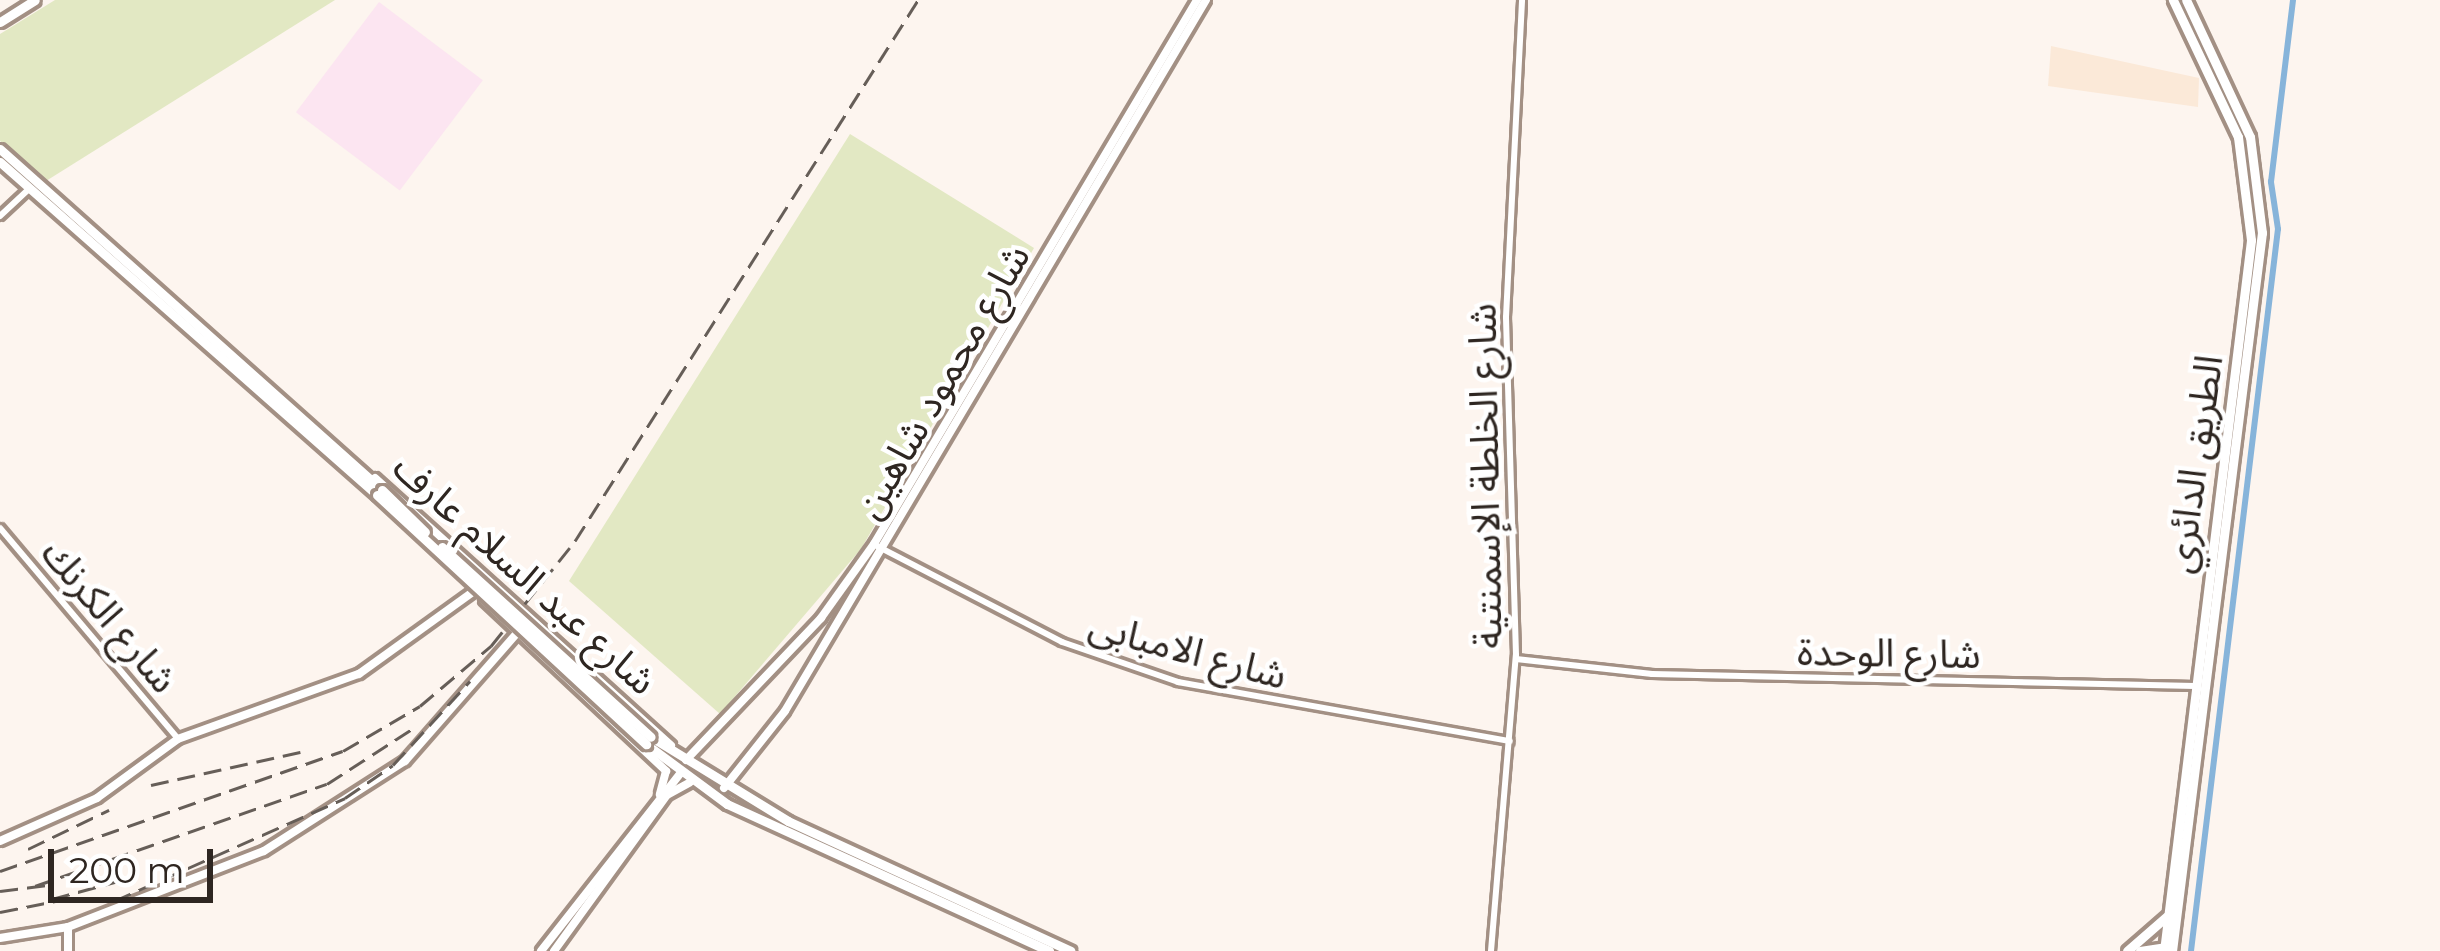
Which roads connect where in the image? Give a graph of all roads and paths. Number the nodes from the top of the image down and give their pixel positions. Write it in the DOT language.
graph roads {
  1 [pos="5,0"];
  2 [pos="34,0"];
  3 [pos="1202,0"];
  4 [pos="1522,0"];
  5 [pos="2174,0"];
  6 [pos="2186,0"];
  7 [pos="17,11"];
  8 [pos="0,22"];
  9 [pos="0,148"];
  10 [pos="0,162"];
  11 [pos="30,188"];
  12 [pos="0,217"];
  13 [pos="383,496"];
  14 [pos="2218,509"];
  15 [pos="2232,512"];
  16 [pos="0,528"];
  17 [pos="877,546"];
  18 [pos="2211,560"];
  19 [pos="2228,562"];
  20 [pos="486,581"];
  21 [pos="476,592"];
  22 [pos="541,630"];
  23 [pos="518,632"];
  24 [pos="808,633"];
  25 [pos="821,642"];
  26 [pos="530,643"];
  27 [pos="1515,659"];
  28 [pos="587,672"];
  29 [pos="2195,686"];
  30 [pos="576,688"];
  31 [pos="178,739"];
  32 [pos="649,741"];
  33 [pos="1510,741"];
  34 [pos="688,762"];
  35 [pos="685,778"];
  36 [pos="724,788"];
  37 [pos="659,794"];
  38 [pos="0,841"];
  39 [pos="2167,916"];
  40 [pos="68,927"];
  41 [pos="558,937"];
  42 [pos="0,938"];
  43 [pos="2142,948"];
  44 [pos="2167,950"];
  45 [pos="68,951"];
  46 [pos="541,951"];
  47 [pos="554,951"];
  48 [pos="1049,951"];
  49 [pos="1070,951"];
  50 [pos="1491,951"];
  51 [pos="2128,951"];
  1 -- 7 [label="main road"];
  2 -- 7 [label="main road"];
  3 -- 17 [label="main road, شارع محمود شاهين"];
  4 -- 27 [label="street, شارع الخلطة الإسمنتية"];
  5 -- 14 [label="main road, الطريق الدائري"];
  6 -- 15 [label="main road, الطريق الدائري"];
  7 -- 8 [label="main road"];
  9 -- 13 [label="main road, شارع عبد السلام عارف"];
  10 -- 11 [label="main road, شارع عبد السلام عارف"];
  11 -- 12 [label="street"];
  11 -- 13 [label="main road, شارع عبد السلام عارف"];
  13 -- 20 [label="main road, شارع عبد السلام عارف"];
  13 -- 21 [label="main road, شارع عبد السلام عارف"];
  13 -- 32 [label="main road, bridge"];
  14 -- 15 [label="main road"];
  14 -- 18 [label="main road, الطريق الدائري"];
  15 -- 19 [label="main road, الطريق الدائري"];
  16 -- 31 [label="street, شارع الكرنك"];
  17 -- 24 [label="main road, شارع محمود شاهين"];
  17 -- 25 [label="main road, شارع محمود شاهين"];
  17 -- 33 [label="street, شارع الامبابى"];
  18 -- 19 [label="main road"];
  18 -- 29 [label="main road, الطريق الدائري"];
  19 -- 44 [label="main road, الطريق الدائري"];
  20 -- 21 [label="main road"];
  20 -- 22 [label="main road, شارع عبد السلام عارف"];
  21 -- 23 [label="main road, شارع عبد السلام عارف"];
  21 -- 31 [label="main road"];
  22 -- 26 [label="main road"];
  22 -- 28 [label="main road, شارع عبد السلام عارف"];
  23 -- 26 [label="main road, شارع عبد السلام عارف"];
  23 -- 40 [label="main road"];
  24 -- 25 [label="main road"];
  24 -- 34 [label="main road, شارع محمود شاهين"];
  25 -- 36 [label="main road, شارع محمود شاهين"];
  26 -- 30 [label="main road, شارع عبد السلام عارف"];
  27 -- 29 [label="street, شارع الوحدة"];
  27 -- 33 [label="street, شارع الخلطة الإسمنتية"];
  28 -- 30 [label="main road"];
  28 -- 34 [label="main road, شارع عبد السلام عارف"];
  29 -- 39 [label="main road, الطريق الدائري"];
  30 -- 37 [label="main road, شارع عبد السلام عارف"];
  31 -- 38 [label="main road"];
  32 -- 34 [label="main road"];
  32 -- 35 [label="main road"];
  33 -- 50 [label="street, شارع الخلطة الإسمنتية"];
  34 -- 36 [label="main road, شارع عبد السلام عارف"];
  35 -- 37 [label="main road"];
  35 -- 41 [label="main road"];
  35 -- 48 [label="main road"];
  36 -- 49 [label="main road, شارع عبد السلام عارف"];
  37 -- 41 [label="main road"];
  39 -- 43 [label="main road"];
  39 -- 44 [label="main road, الطريق الدائري"];
  40 -- 42 [label="main road"];
  40 -- 45 [label="main road"];
  41 -- 46 [label="main road"];
  41 -- 47 [label="main road"];
  43 -- 44 [label="main road"];
  43 -- 51 [label="main road"];
}
